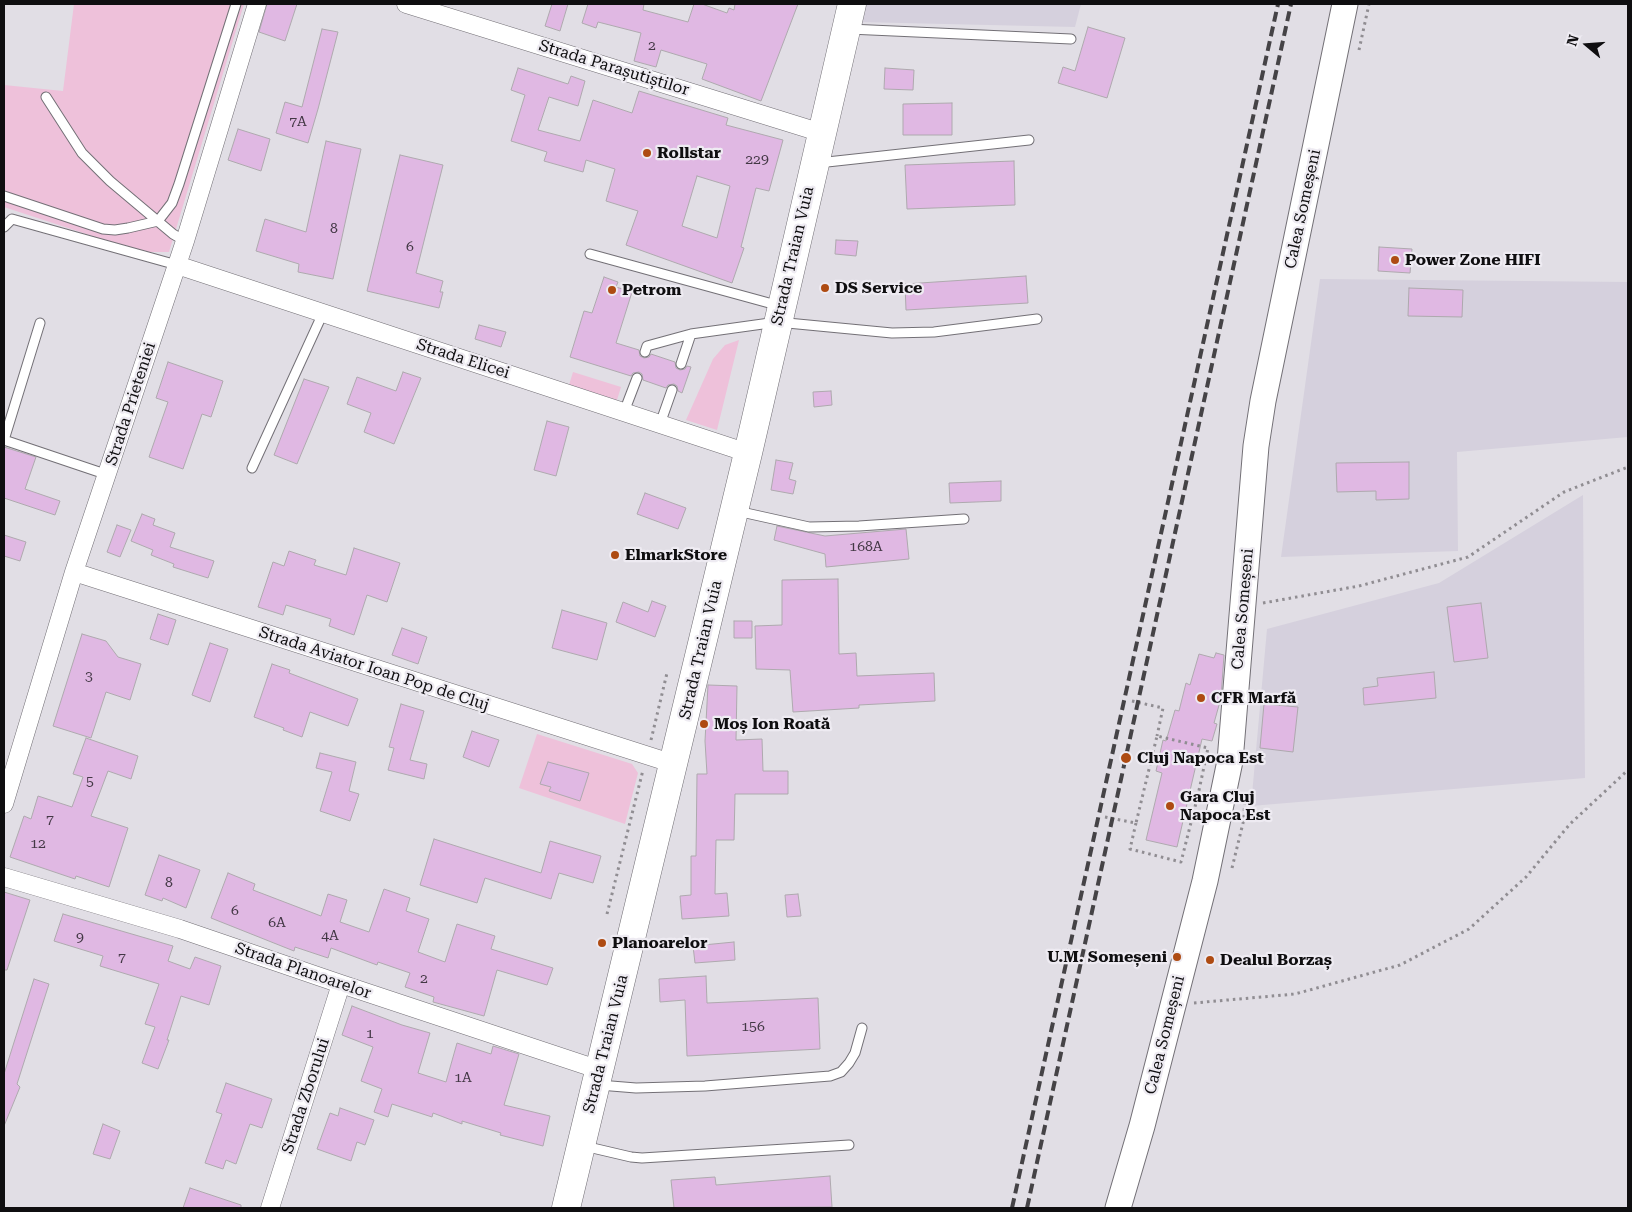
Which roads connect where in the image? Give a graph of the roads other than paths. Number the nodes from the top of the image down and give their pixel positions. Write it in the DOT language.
graph roads {
  1 [pos="236,4"];
  2 [pos="257,4"];
  3 [pos="406,4"];
  4 [pos="1345,4"];
  5 [pos="849,16"];
  6 [pos="1071,39"];
  7 [pos="46,97"];
  8 [pos="822,133"];
  9 [pos="1029,140"];
  10 [pos="814,164"];
  11 [pos="4,196"];
  12 [pos="158,221"];
  13 [pos="4,227"];
  14 [pos="185,241"];
  15 [pos="590,254"];
  16 [pos="177,265"];
  17 [pos="323,313"];
  18 [pos="779,314"];
  19 [pos="1037,319"];
  20 [pos="40,322"];
  21 [pos="691,334"];
  22 [pos="645,352"];
  23 [pos="681,364"];
  24 [pos="637,378"];
  25 [pos="672,390"];
  26 [pos="624,412"];
  27 [pos="660,424"];
  28 [pos="4,440"];
  29 [pos="748,453"];
  30 [pos="252,468"];
  31 [pos="108,475"];
  32 [pos="734,510"];
  33 [pos="964,519"];
  34 [pos="74,572"];
  35 [pos="674,764"];
  36 [pos="4,804"];
  37 [pos="4,877"];
  38 [pos="342,984"];
  39 [pos="862,1028"];
  40 [pos="598,1077"];
  41 [pos="849,1145"];
  42 [pos="581,1146"];
  43 [pos="270,1208"];
  44 [pos="566,1208"];
  45 [pos="1118,1208"];
  1 -- 12 [label="lane"];
  2 -- 14 [label="street, Strada Prieteniei"];
  3 -- 8 [label="street, Strada Parașutiștilor"];
  4 -- 45 [label="main road, Calea Someșeni"];
  5 -- 6 [label="lane"];
  5 -- 8 [label="main road, Strada Traian Vuia"];
  7 -- 12 [label="lane"];
  8 -- 10 [label="main road, Strada Traian Vuia"];
  9 -- 10 [label="lane"];
  10 -- 18 [label="main road, Strada Traian Vuia"];
  11 -- 12 [label="lane"];
  12 -- 14 [label="lane"];
  13 -- 16 [label="lane"];
  14 -- 16 [label="street, Strada Prieteniei"];
  15 -- 18 [label="lane"];
  16 -- 17 [label="street, Strada Elicei"];
  16 -- 31 [label="street, Strada Prieteniei"];
  17 -- 26 [label="street, Strada Elicei"];
  17 -- 30 [label="lane"];
  18 -- 19 [label="lane"];
  18 -- 21 [label="lane"];
  18 -- 29 [label="main road, Strada Traian Vuia"];
  20 -- 28 [label="lane"];
  21 -- 22 [label="lane"];
  21 -- 23 [label="lane"];
  24 -- 26 [label="lane"];
  25 -- 27 [label="lane"];
  26 -- 27 [label="street, Strada Elicei"];
  27 -- 29 [label="street, Strada Elicei"];
  28 -- 31 [label="lane"];
  29 -- 32 [label="main road, Strada Traian Vuia"];
  31 -- 34 [label="street, Strada Prieteniei"];
  32 -- 33 [label="lane"];
  32 -- 35 [label="main road, Strada Traian Vuia"];
  34 -- 35 [label="street, Strada Aviator Ioan Pop de Cluj"];
  34 -- 36 [label="street, Strada Prieteniei"];
  35 -- 40 [label="main road, Strada Traian Vuia"];
  37 -- 38 [label="street, Strada Planoarelor"];
  38 -- 40 [label="street, Strada Planoarelor"];
  38 -- 43 [label="street, Strada Zborului"];
  39 -- 40 [label="lane"];
  40 -- 42 [label="main road, Strada Traian Vuia"];
  41 -- 42 [label="lane"];
  42 -- 44 [label="main road, Strada Traian Vuia"];
}
